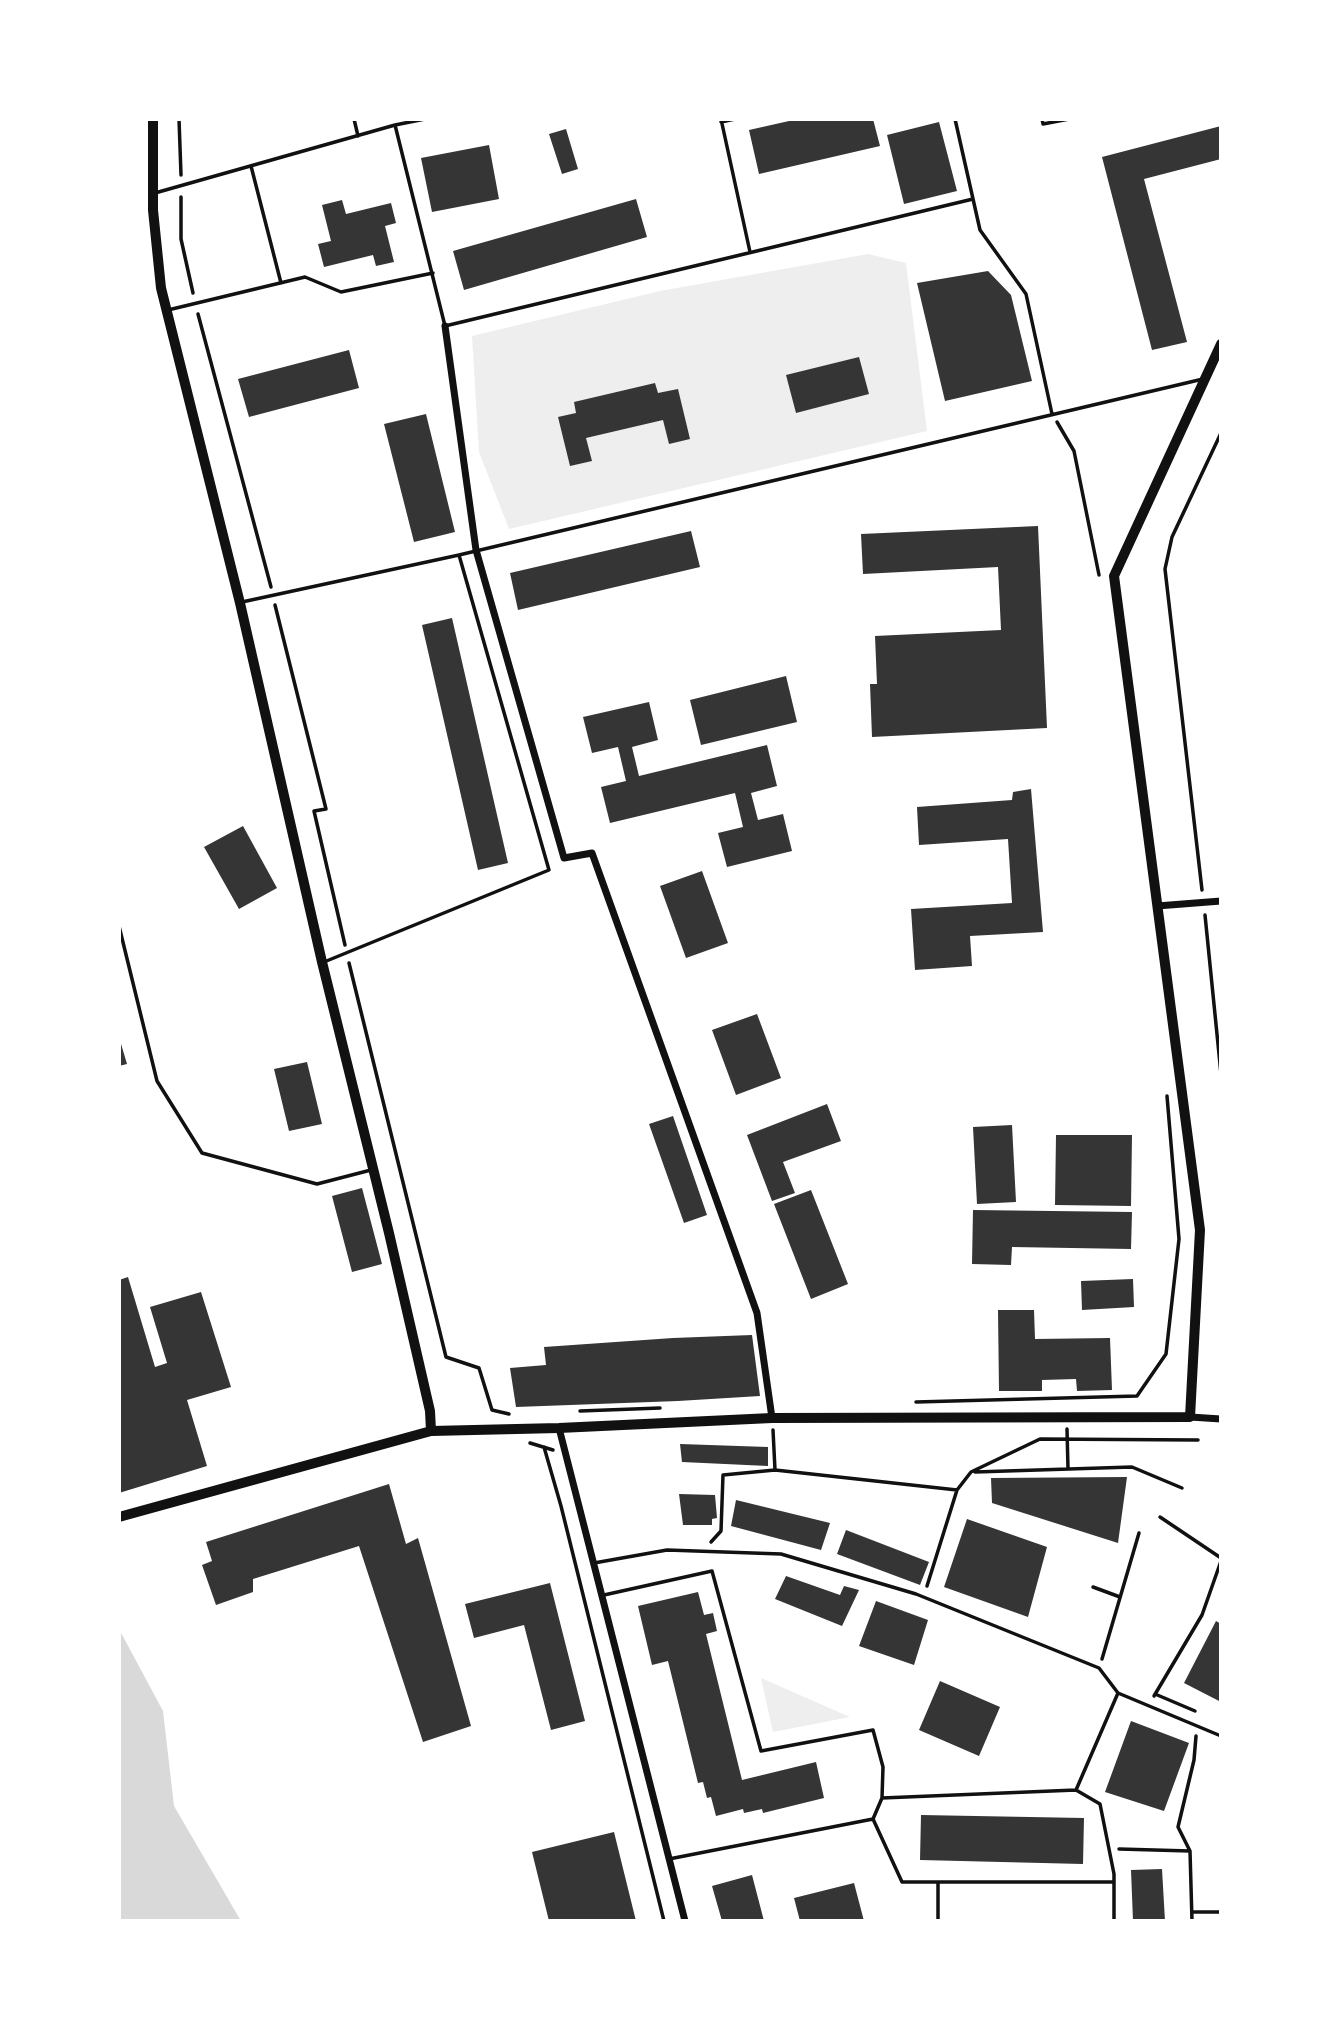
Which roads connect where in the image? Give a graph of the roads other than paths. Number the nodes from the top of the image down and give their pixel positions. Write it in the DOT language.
graph roads {
  1 [pos="153,119"];
  2 [pos="354,119"];
  3 [pos="425,119"];
  4 [pos="734,119"];
  5 [pos="955,119"];
  6 [pos="1042,119"];
  7 [pos="1069,119"];
  8 [pos="721,121"];
  9 [pos="395,125"];
  10 [pos="358,136"];
  11 [pos="251,166"];
  12 [pos="153,194"];
  13 [pos="973,199"];
  14 [pos="750,252"];
  15 [pos="433,273"];
  16 [pos="281,283"];
  17 [pos="166,311"];
  18 [pos="445,326"];
  19 [pos="1221,344"];
  20 [pos="1205,378"];
  21 [pos="1052,414"];
  22 [pos="476,550"];
  23 [pos="459,555"];
  24 [pos="240,603"];
  25 [pos="1221,901"];
  26 [pos="1157,906"];
  27 [pos="119,926"];
  28 [pos="322,962"];
  29 [pos="373,1169"];
  30 [pos="1190,1417"];
  31 [pos="772,1418"];
  32 [pos="1221,1419"];
  33 [pos="559,1429"];
  34 [pos="431,1431"];
  35 [pos="119,1517"];
  36 [pos="593,1563"];
  37 [pos="602,1595"];
  38 [pos="1118,1692"];
  39 [pos="1221,1736"];
  40 [pos="1076,1790"];
  41 [pos="882,1798"];
  42 [pos="873,1819"];
  43 [pos="669,1859"];
  44 [pos="938,1882"];
  45 [pos="1114,1882"];
  46 [pos="685,1921"];
  47 [pos="938,1921"];
  48 [pos="1115,1921"];
  1 -- 12 [label="main road"];
  2 -- 10 [label="lane"];
  3 -- 9 [label="lane"];
  4 -- 8 [label="lane"];
  5 -- 13 [label="lane"];
  6 -- 7 [label="lane"];
  8 -- 14 [label="lane"];
  9 -- 10 [label="lane"];
  9 -- 15 [label="lane"];
  10 -- 11 [label="lane"];
  11 -- 12 [label="lane"];
  11 -- 16 [label="lane"];
  12 -- 17 [label="main road"];
  13 -- 14 [label="lane"];
  13 -- 21 [label="lane"];
  14 -- 18 [label="lane"];
  15 -- 16 [label="lane"];
  15 -- 18 [label="lane"];
  16 -- 17 [label="lane"];
  17 -- 24 [label="main road"];
  18 -- 22 [label="street"];
  19 -- 20 [label="street"];
  20 -- 21 [label="lane"];
  20 -- 26 [label="street"];
  21 -- 22 [label="lane"];
  22 -- 23 [label="lane"];
  22 -- 31 [label="street"];
  23 -- 24 [label="lane"];
  23 -- 28 [label="lane"];
  24 -- 28 [label="main road"];
  25 -- 26 [label="street"];
  26 -- 30 [label="street"];
  27 -- 29 [label="lane"];
  28 -- 29 [label="main road"];
  29 -- 34 [label="main road"];
  30 -- 31 [label="street"];
  30 -- 32 [label="street"];
  31 -- 33 [label="street"];
  33 -- 34 [label="street"];
  33 -- 36 [label="street"];
  34 -- 35 [label="main road"];
  36 -- 37 [label="street"];
  36 -- 38 [label="lane"];
  37 -- 41 [label="lane"];
  37 -- 43 [label="street"];
  38 -- 39 [label="lane"];
  38 -- 40 [label="lane"];
  40 -- 41 [label="lane"];
  40 -- 45 [label="lane"];
  41 -- 42 [label="lane"];
  42 -- 43 [label="lane"];
  42 -- 44 [label="lane"];
  43 -- 46 [label="street"];
  44 -- 45 [label="lane"];
  44 -- 47 [label="lane"];
  45 -- 48 [label="lane"];
}
